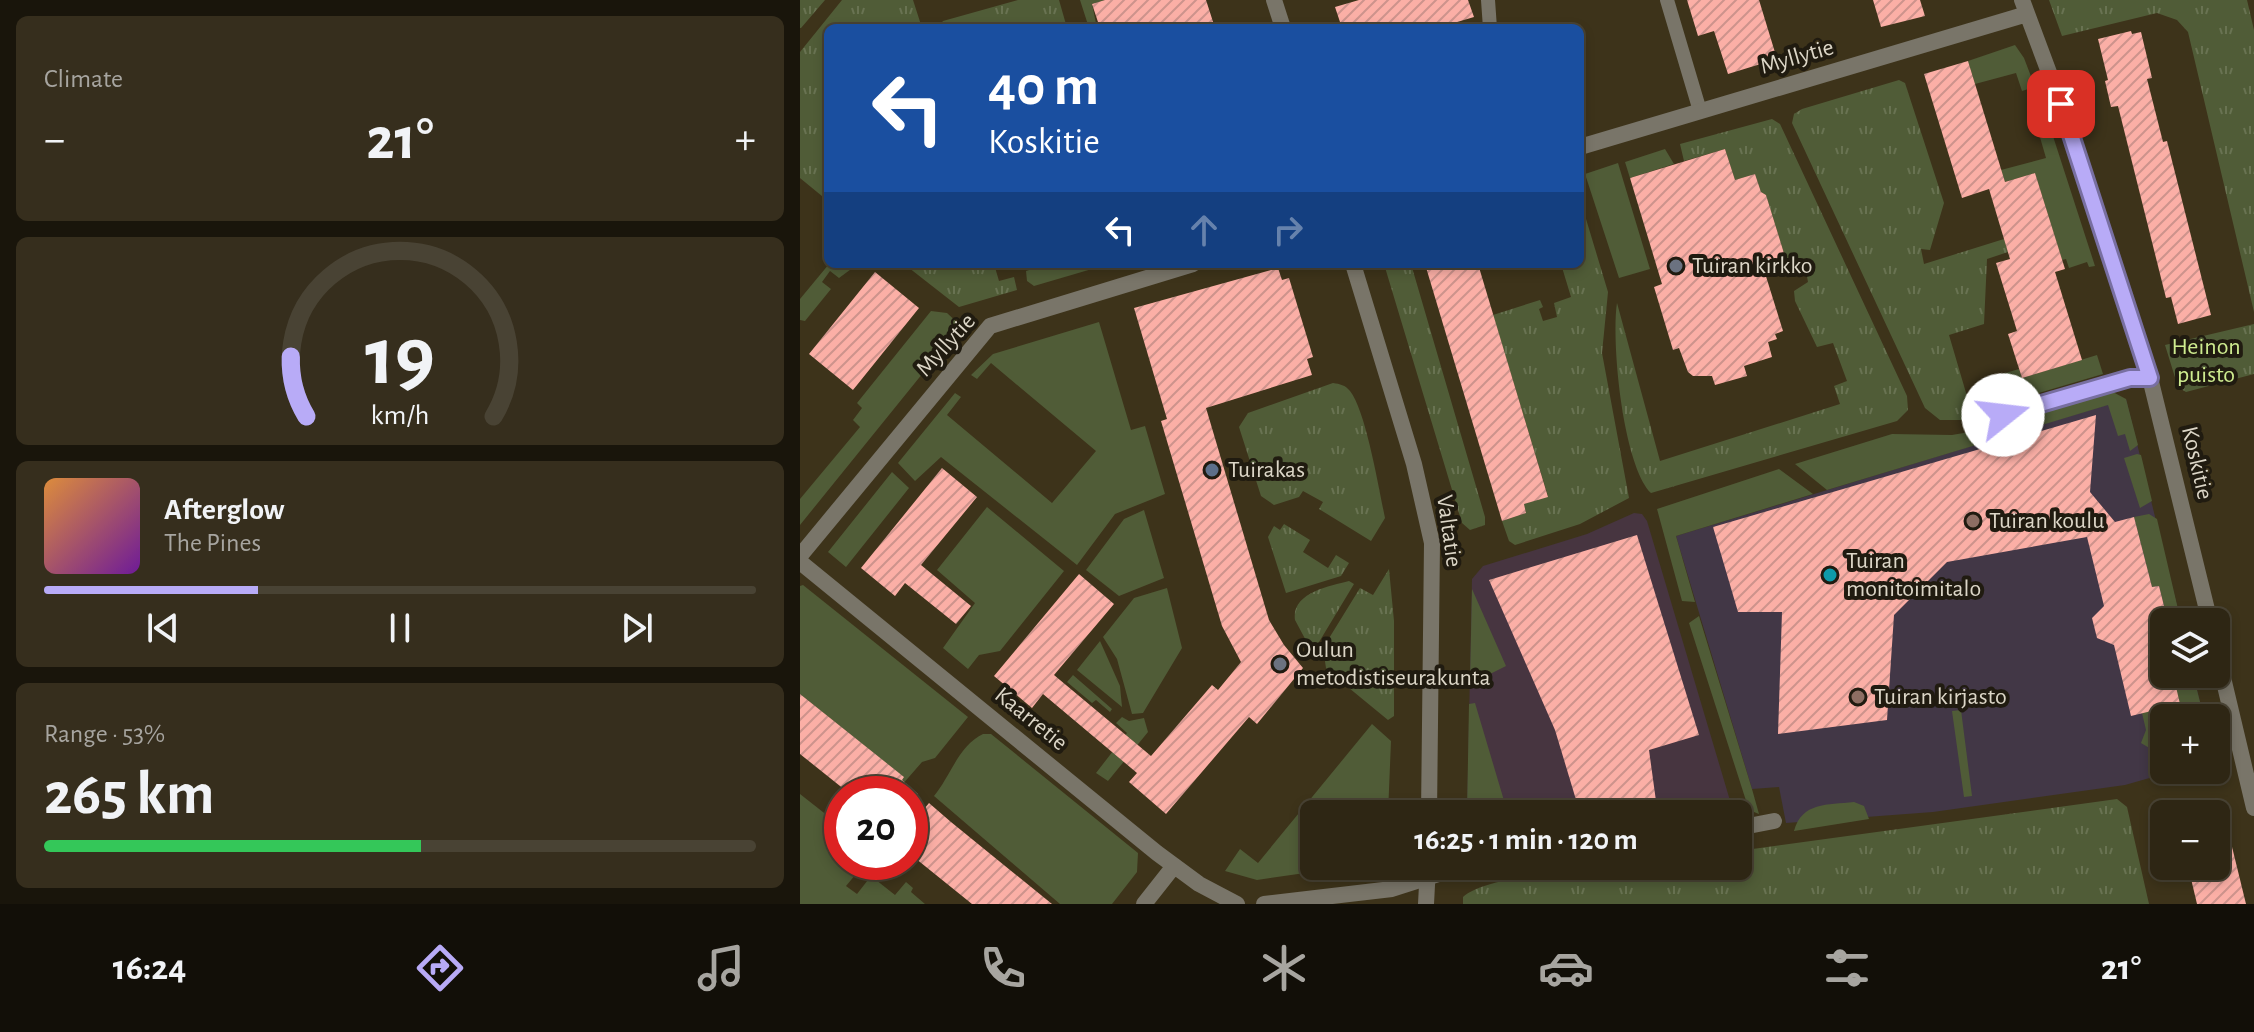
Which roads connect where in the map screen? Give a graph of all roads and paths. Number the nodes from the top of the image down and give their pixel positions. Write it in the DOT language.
graph roads {
  1 [pos="1274,0"];
  2 [pos="1488,0"];
  3 [pos="1667,0"];
  4 [pos="2024,7"];
  5 [pos="1282,24"];
  6 [pos="1490,24"];
  7 [pos="1700,111"];
  8 [pos="1584,146"];
  9 [pos="1180,268"];
  10 [pos="1354,268"];
  11 [pos="2150,378"];
  12 [pos="2003,415"];
  13 [pos="800,559"];
  14 [pos="2207,608"];
  15 [pos="2226,688"];
  16 [pos="1429,800"];
  17 [pos="2253,801"];
  18 [pos="1774,821"];
  19 [pos="1752,825"];
  20 [pos="1174,866"];
  21 [pos="1411,880"];
  22 [pos="1428,880"];
  23 [pos="1144,904"];
  24 [pos="1237,904"];
  25 [pos="1264,904"];
  26 [pos="1426,904"];
  1 -- 5 [label="street"];
  2 -- 6 [label="lane"];
  3 -- 7 [label="lane"];
  4 -- 7 [label="street, Myllytie"];
  4 -- 11 [label="street, Koskitie"];
  7 -- 8 [label="street, Myllytie"];
  9 -- 13 [label="street, Myllytie"];
  10 -- 16 [label="street, Valtatie"];
  11 -- 12 [label="lane"];
  11 -- 14 [label="street, Koskitie"];
  13 -- 20 [label="street, Kaarretie"];
  15 -- 17 [label="street"];
  18 -- 19 [label="street"];
  20 -- 23 [label="street"];
  20 -- 24 [label="street, Kaarretie"];
  21 -- 25 [label="street"];
  22 -- 26 [label="street"];
}
